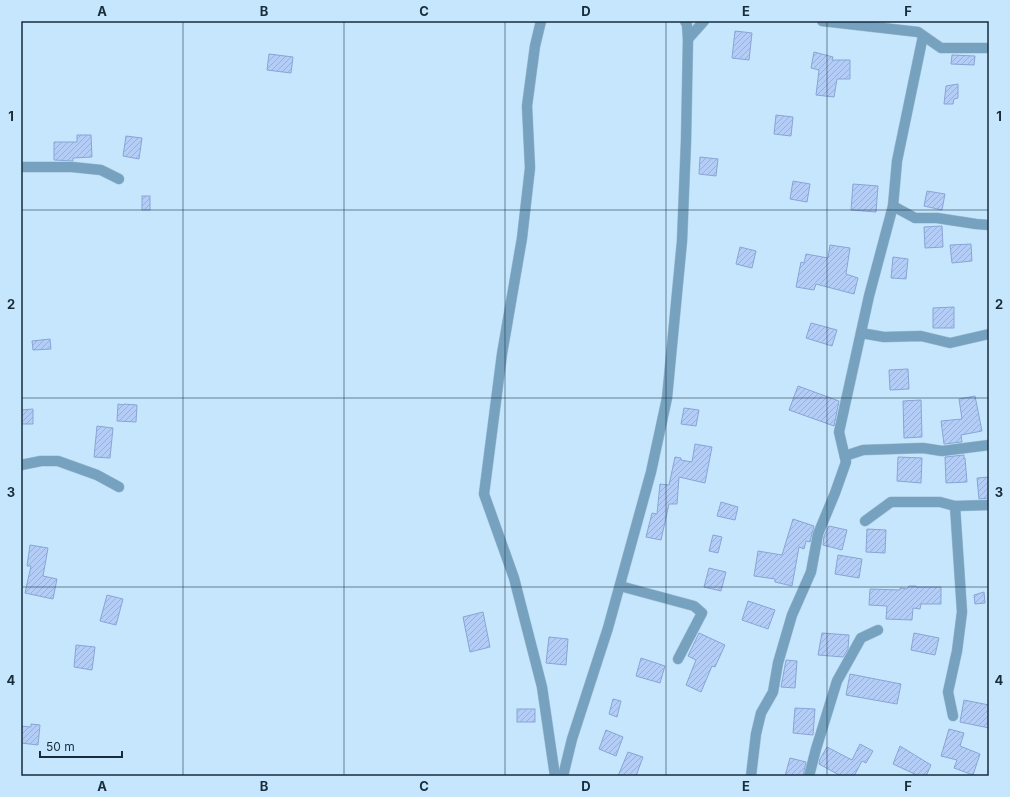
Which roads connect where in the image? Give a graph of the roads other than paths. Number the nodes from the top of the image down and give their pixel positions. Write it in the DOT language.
graph roads {
  1 [pos="541,21"];
  2 [pos="685,21"];
  3 [pos="704,21"];
  4 [pos="822,21"];
  5 [pos="923,36"];
  6 [pos="688,39"];
  7 [pos="989,48"];
  8 [pos="21,167"];
  9 [pos="119,179"];
  10 [pos="893,206"];
  11 [pos="989,225"];
  12 [pos="861,333"];
  13 [pos="989,334"];
  14 [pos="989,444"];
  15 [pos="845,456"];
  16 [pos="21,465"];
  17 [pos="119,487"];
  18 [pos="989,505"];
  19 [pos="955,506"];
  20 [pos="865,520"];
  21 [pos="620,586"];
  22 [pos="878,630"];
  23 [pos="678,659"];
  24 [pos="953,716"];
  25 [pos="555,776"];
  26 [pos="563,776"];
  27 [pos="751,776"];
  28 [pos="809,776"];
  1 -- 25 [label="street"];
  2 -- 6 [label="street"];
  3 -- 6 [label="street"];
  4 -- 5 [label="street"];
  5 -- 7 [label="street"];
  5 -- 10 [label="street"];
  6 -- 21 [label="street"];
  8 -- 9 [label="street"];
  10 -- 11 [label="street"];
  10 -- 12 [label="street"];
  12 -- 13 [label="street"];
  12 -- 15 [label="street"];
  14 -- 15 [label="street"];
  15 -- 27 [label="street"];
  16 -- 17 [label="street"];
  18 -- 19 [label="street"];
  19 -- 20 [label="street"];
  19 -- 24 [label="street"];
  21 -- 23 [label="street"];
  21 -- 26 [label="street"];
  22 -- 28 [label="street"];
}
